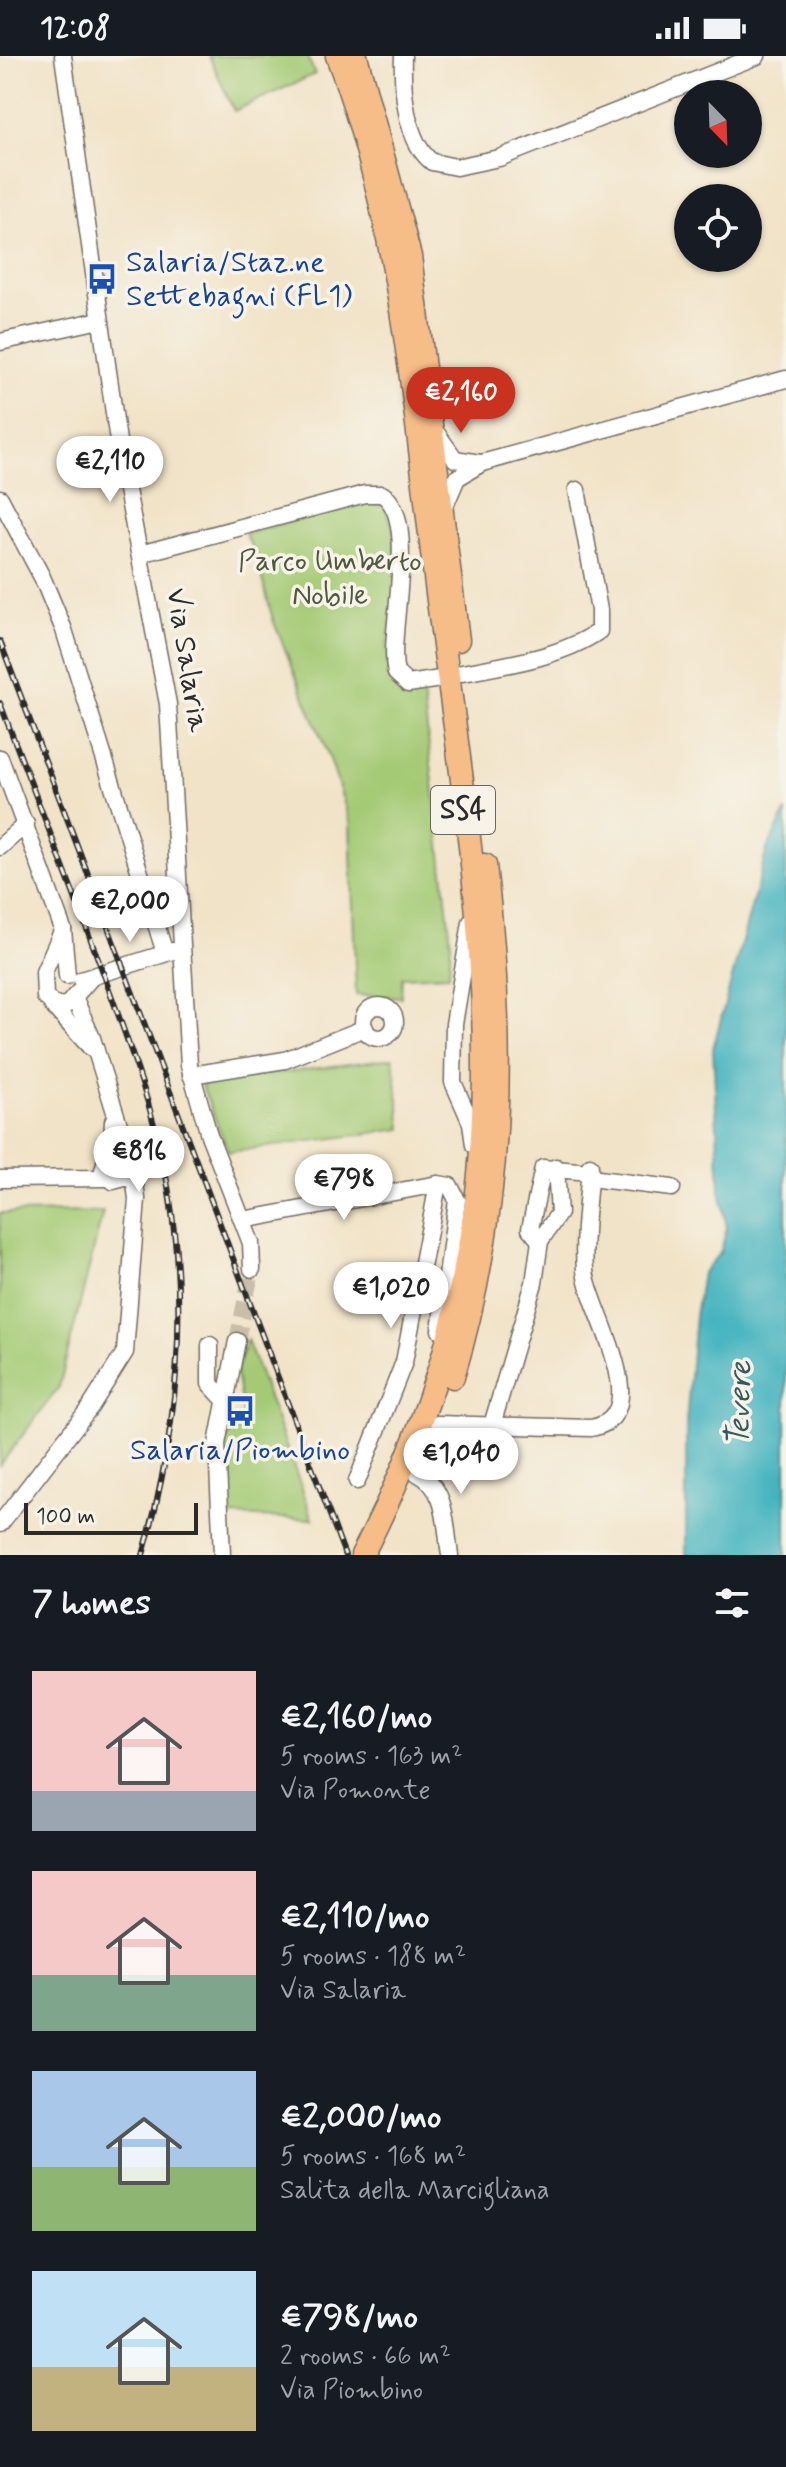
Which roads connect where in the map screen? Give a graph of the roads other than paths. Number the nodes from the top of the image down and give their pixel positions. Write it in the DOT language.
graph roads {
  1 [pos="63,56"];
  2 [pos="337,56"];
  3 [pos="356,56"];
  4 [pos="403,56"];
  5 [pos="757,56"];
  6 [pos="100,320"];
  7 [pos="0,342"];
  8 [pos="786,379"];
  9 [pos="432,426"];
  10 [pos="482,463"];
  11 [pos="577,490"];
  12 [pos="0,498"];
  13 [pos="443,512"];
  14 [pos="140,554"];
  15 [pos="454,676"];
  16 [pos="0,758"];
  17 [pos="26,824"];
  18 [pos="0,847"];
  19 [pos="474,902"];
  20 [pos="63,929"];
  21 [pos="174,951"];
  22 [pos="46,982"];
  23 [pos="72,986"];
  24 [pos="52,1005"];
  25 [pos="365,1028"];
  26 [pos="94,1050"];
  27 [pos="191,1075"];
  28 [pos="113,1111"];
  29 [pos="129,1157"];
  30 [pos="106,1158"];
  31 [pos="556,1167"];
  32 [pos="590,1172"];
  33 [pos="70,1176"];
  34 [pos="128,1177"];
  35 [pos="108,1178"];
  36 [pos="478,1178"];
  37 [pos="0,1179"];
  38 [pos="438,1184"];
  39 [pos="672,1188"];
  40 [pos="243,1220"];
  41 [pos="540,1241"];
  42 [pos="252,1269"];
  43 [pos="237,1341"];
  44 [pos="210,1345"];
  45 [pos="444,1352"];
  46 [pos="223,1398"];
  47 [pos="437,1424"];
  48 [pos="492,1425"];
  49 [pos="417,1473"];
  50 [pos="357,1481"];
  51 [pos="0,1524"];
  52 [pos="222,1555"];
  53 [pos="362,1555"];
  54 [pos="379,1555"];
  55 [pos="450,1555"];
  1 -- 6 [label="street, Via Salaria"];
  2 -- 15 [label="main road, SS4"];
  3 -- 9 [label="main road, SS4"];
  4 -- 5 [label="street"];
  6 -- 7 [label="street"];
  6 -- 14 [label="street, Via Salaria"];
  8 -- 10 [label="street"];
  9 -- 10 [label="street"];
  9 -- 13 [label="main road, SS4"];
  10 -- 13 [label="street"];
  11 -- 15 [label="street"];
  12 -- 21 [label="street"];
  13 -- 15 [label="main road, SS4"];
  14 -- 15 [label="street"];
  14 -- 21 [label="street, Via Salaria"];
  15 -- 19 [label="main road, SS4"];
  15 -- 47 [label="main road, SS4"];
  16 -- 17 [label="street"];
  17 -- 18 [label="street"];
  17 -- 20 [label="street"];
  19 -- 36 [label="main road, SS4"];
  19 -- 36 [label="street"];
  20 -- 22 [label="street"];
  20 -- 23 [label="street"];
  21 -- 23 [label="street"];
  21 -- 27 [label="street, Via Salaria"];
  22 -- 23 [label="street"];
  22 -- 24 [label="street"];
  23 -- 24 [label="street"];
  23 -- 26 [label="street"];
  24 -- 26 [label="street"];
  25 -- 27 [label="street"];
  26 -- 28 [label="street"];
  27 -- 40 [label="street, Via Salaria"];
  28 -- 29 [label="street"];
  28 -- 30 [label="street"];
  29 -- 30 [label="street"];
  29 -- 34 [label="street"];
  30 -- 33 [label="street"];
  30 -- 35 [label="street"];
  31 -- 32 [label="street"];
  31 -- 41 [label="street"];
  31 -- 41 [label="street"];
  32 -- 39 [label="street"];
  32 -- 48 [label="street"];
  33 -- 35 [label="street"];
  33 -- 37 [label="street"];
  34 -- 35 [label="street"];
  34 -- 51 [label="street"];
  36 -- 45 [label="main road, SS4"];
  38 -- 40 [label="street"];
  38 -- 45 [label="street"];
  38 -- 50 [label="street"];
  40 -- 42 [label="street, Via Salaria"];
  41 -- 48 [label="street"];
  43 -- 46 [label="street"];
  44 -- 46 [label="street"];
  45 -- 53 [label="main road, SS4"];
  46 -- 52 [label="street"];
  47 -- 48 [label="street"];
  47 -- 49 [label="main road, SS4"];
  49 -- 54 [label="main road, SS4"];
  49 -- 55 [label="street"];
}
